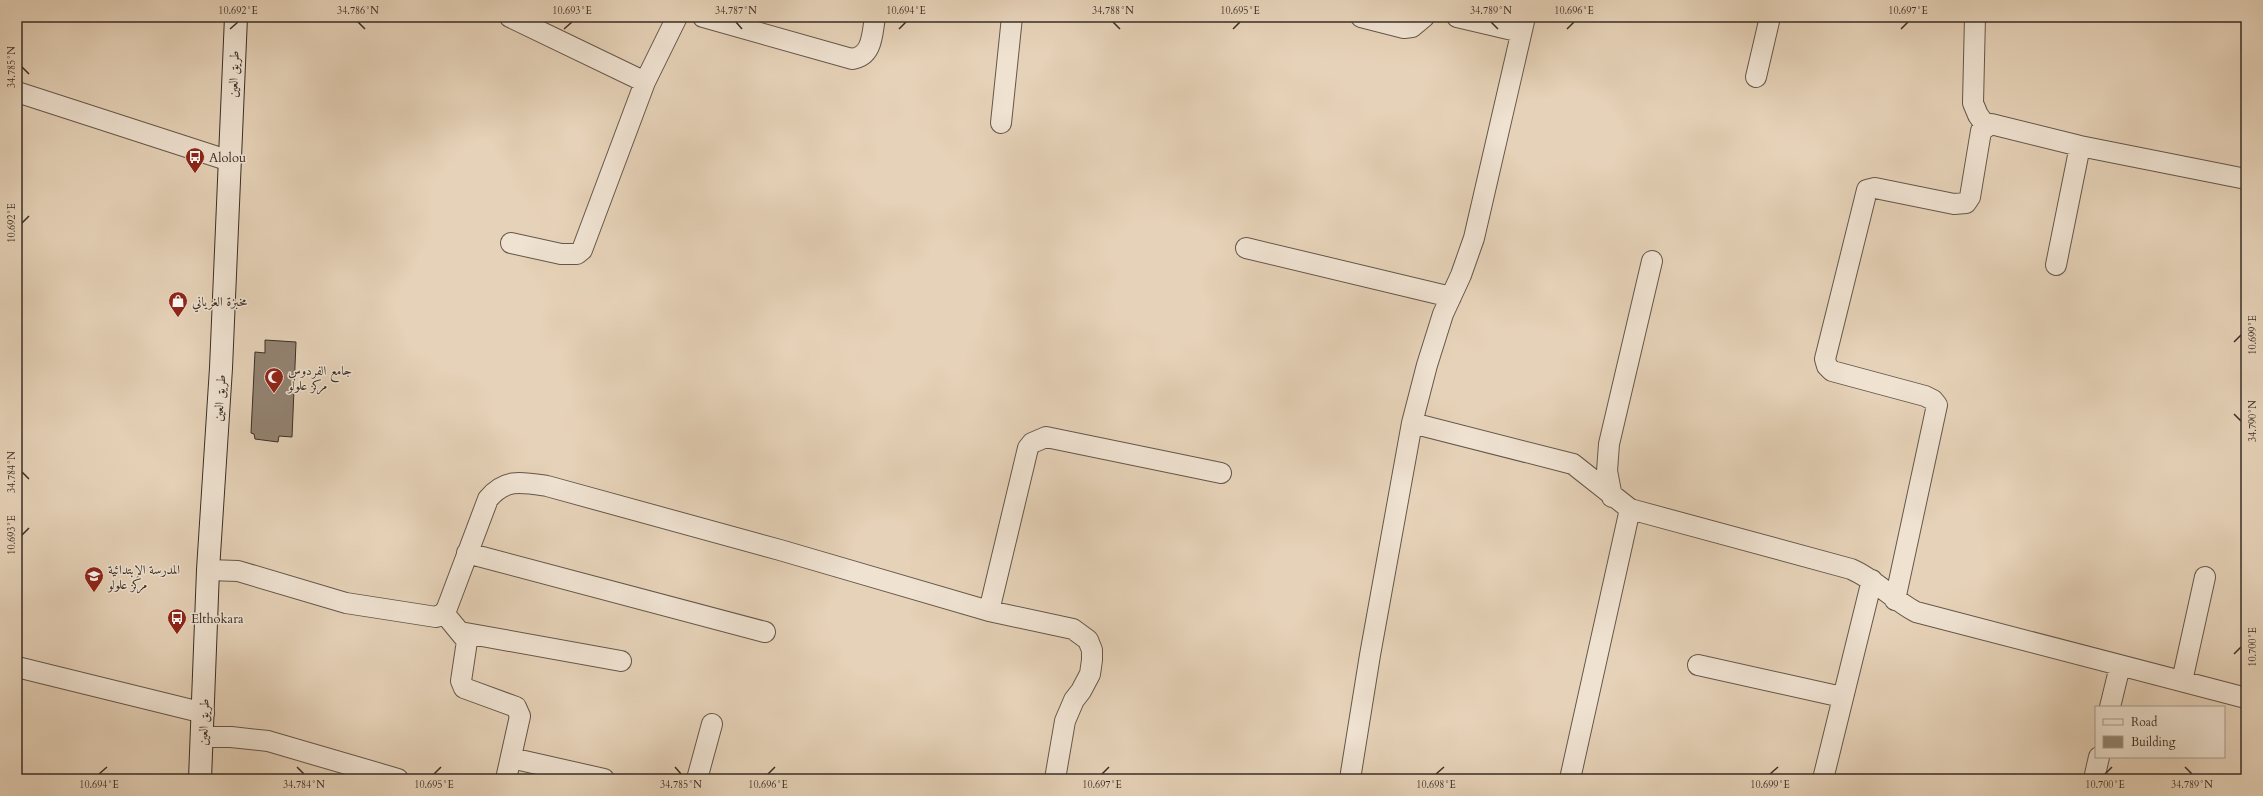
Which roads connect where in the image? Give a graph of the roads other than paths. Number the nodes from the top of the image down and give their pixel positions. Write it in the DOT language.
graph roads {
  1 [pos="236,17"];
  2 [pos="510,17"];
  3 [pos="677,17"];
  4 [pos="703,17"];
  5 [pos="875,17"];
  6 [pos="1012,17"];
  7 [pos="1361,17"];
  8 [pos="1424,17"];
  9 [pos="1457,17"];
  10 [pos="1770,17"];
  11 [pos="1975,17"];
  12 [pos="1523,25"];
  13 [pos="1756,77"];
  14 [pos="645,82"];
  15 [pos="17,92"];
  16 [pos="1001,123"];
  17 [pos="1986,126"];
  18 [pos="2080,146"];
  19 [pos="230,161"];
  20 [pos="2246,179"];
  21 [pos="511,243"];
  22 [pos="1246,248"];
  23 [pos="1652,261"];
  24 [pos="2056,265"];
  25 [pos="1451,298"];
  26 [pos="1412,423"];
  27 [pos="1221,473"];
  28 [pos="1612,497"];
  29 [pos="1630,509"];
  30 [pos="467,553"];
  31 [pos="208,570"];
  32 [pos="2205,577"];
  33 [pos="1872,580"];
  34 [pos="1895,600"];
  35 [pos="989,611"];
  36 [pos="444,613"];
  37 [pos="460,632"];
  38 [pos="765,632"];
  39 [pos="621,660"];
  40 [pos="1698,665"];
  41 [pos="2120,666"];
  42 [pos="17,667"];
  43 [pos="2182,681"];
  44 [pos="1842,698"];
  45 [pos="2246,698"];
  46 [pos="2110,706"];
  47 [pos="204,713"];
  48 [pos="712,724"];
  49 [pos="203,737"];
  50 [pos="511,758"];
  51 [pos="2099,758"];
  52 [pos="200,779"];
  53 [pos="398,779"];
  54 [pos="506,779"];
  55 [pos="604,779"];
  56 [pos="697,779"];
  57 [pos="1055,779"];
  58 [pos="1350,779"];
  59 [pos="1570,779"];
  60 [pos="1823,779"];
  61 [pos="2094,779"];
  1 -- 19 [label="main road, طريق العين"];
  2 -- 14 [label="street"];
  3 -- 14 [label="street"];
  4 -- 5 [label="street"];
  6 -- 16 [label="street"];
  7 -- 8 [label="street"];
  9 -- 12 [label="street"];
  10 -- 13 [label="street"];
  11 -- 17 [label="street"];
  12 -- 25 [label="street"];
  14 -- 21 [label="street"];
  15 -- 19 [label="street"];
  17 -- 18 [label="street"];
  17 -- 34 [label="street"];
  18 -- 20 [label="street"];
  18 -- 24 [label="street"];
  19 -- 31 [label="main road, طريق العين"];
  22 -- 25 [label="street"];
  23 -- 28 [label="street"];
  25 -- 26 [label="street"];
  26 -- 28 [label="street"];
  26 -- 58 [label="street"];
  27 -- 35 [label="street"];
  28 -- 29 [label="street"];
  29 -- 33 [label="street"];
  29 -- 59 [label="street"];
  30 -- 35 [label="street"];
  30 -- 36 [label="street"];
  30 -- 38 [label="street"];
  31 -- 36 [label="street"];
  31 -- 47 [label="main road, طريق العين"];
  32 -- 43 [label="street"];
  33 -- 34 [label="street"];
  33 -- 44 [label="street"];
  34 -- 41 [label="street"];
  35 -- 57 [label="street"];
  36 -- 37 [label="street"];
  37 -- 39 [label="street"];
  37 -- 50 [label="street"];
  40 -- 44 [label="street"];
  41 -- 43 [label="street"];
  41 -- 46 [label="street"];
  42 -- 47 [label="street"];
  43 -- 45 [label="street"];
  44 -- 60 [label="street"];
  47 -- 49 [label="main road, طريق العين"];
  48 -- 56 [label="street"];
  49 -- 52 [label="main road, طريق العين"];
  49 -- 53 [label="street"];
  50 -- 54 [label="street"];
  50 -- 55 [label="street"];
  51 -- 61 [label="street"];
}
